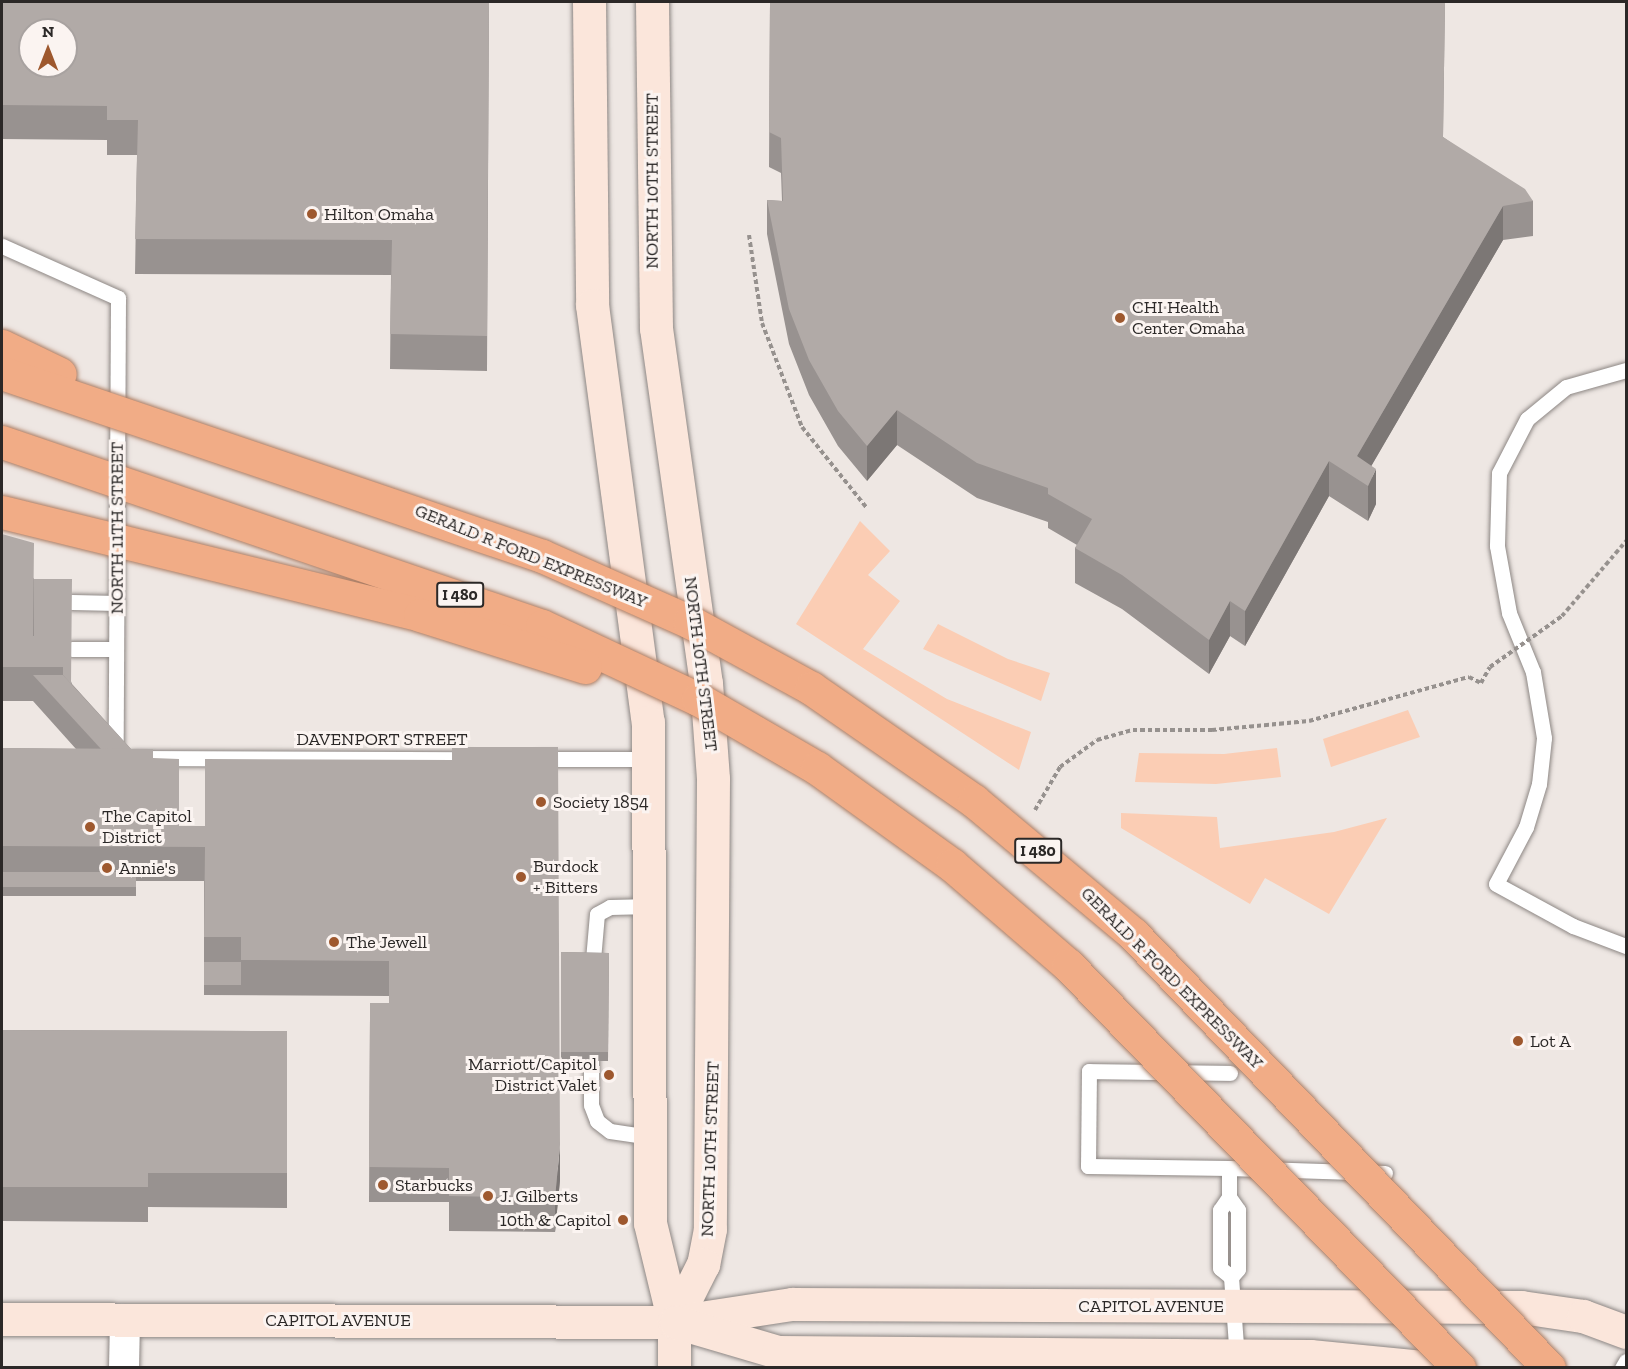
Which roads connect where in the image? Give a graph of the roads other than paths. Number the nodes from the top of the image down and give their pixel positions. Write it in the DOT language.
graph roads {
  1 [pos="588,2"];
  2 [pos="652,2"];
  3 [pos="2,246"];
  4 [pos="2,346"];
  5 [pos="1626,370"];
  6 [pos="2,373"];
  7 [pos="2,442"];
  8 [pos="403,506"];
  9 [pos="2,512"];
  10 [pos="72,602"];
  11 [pos="117,603"];
  12 [pos="72,649"];
  13 [pos="116,650"];
  14 [pos="115,758"];
  15 [pos="484,759"];
  16 [pos="520,759"];
  17 [pos="650,759"];
  18 [pos="888,817"];
  19 [pos="651,906"];
  20 [pos="1626,946"];
  21 [pos="592,984"];
  22 [pos="591,1031"];
  23 [pos="1230,1073"];
  24 [pos="650,1137"];
  25 [pos="1229,1168"];
  26 [pos="1385,1173"];
  27 [pos="1231,1292"];
  28 [pos="2,1319"];
  29 [pos="124,1319"];
  30 [pos="674,1322"];
  31 [pos="1626,1332"];
  32 [pos="1237,1361"];
  33 [pos="1626,1361"];
  34 [pos="124,1368"];
  35 [pos="674,1368"];
  36 [pos="1432,1368"];
  37 [pos="1459,1368"];
  38 [pos="1549,1368"];
  39 [pos="1622,1368"];
  1 -- 17 [label="main road, NORTH 10TH STREET"];
  2 -- 30 [label="main road, NORTH 10TH STREET"];
  3 -- 11 [label="lane, NORTH 11TH STREET"];
  4 -- 8 [label="highway, bridge"];
  5 -- 20 [label="lane"];
  6 -- 8 [label="highway, GERALD R FORD EXPRESSWAY / I 480, bridge"];
  7 -- 18 [label="highway, I 480, bridge"];
  8 -- 38 [label="highway, GERALD R FORD EXPRESSWAY / I 480, bridge"];
  9 -- 18 [label="highway, bridge"];
  10 -- 11 [label="lane"];
  11 -- 13 [label="lane, NORTH 11TH STREET"];
  12 -- 13 [label="lane"];
  13 -- 14 [label="lane, NORTH 11TH STREET"];
  14 -- 15 [label="lane, DAVENPORT STREET"];
  16 -- 17 [label="lane"];
  17 -- 19 [label="main road, NORTH 10TH STREET"];
  18 -- 37 [label="highway, I 480, bridge"];
  19 -- 21 [label="lane"];
  19 -- 24 [label="main road, NORTH 10TH STREET"];
  22 -- 24 [label="lane"];
  23 -- 25 [label="lane"];
  24 -- 30 [label="main road, NORTH 10TH STREET"];
  25 -- 26 [label="lane"];
  25 -- 27 [label="lane"];
  27 -- 30 [label="main road, CAPITOL AVENUE"];
  27 -- 31 [label="main road, CAPITOL AVENUE"];
  27 -- 32 [label="lane"];
  28 -- 29 [label="main road, CAPITOL AVENUE"];
  29 -- 30 [label="main road, CAPITOL AVENUE"];
  29 -- 34 [label="street"];
  30 -- 32 [label="main road, CAPITOL AVENUE"];
  30 -- 35 [label="main road, NORTH 10TH STREET"];
  32 -- 36 [label="main road, CAPITOL AVENUE"];
  33 -- 39 [label="lane"];
}
